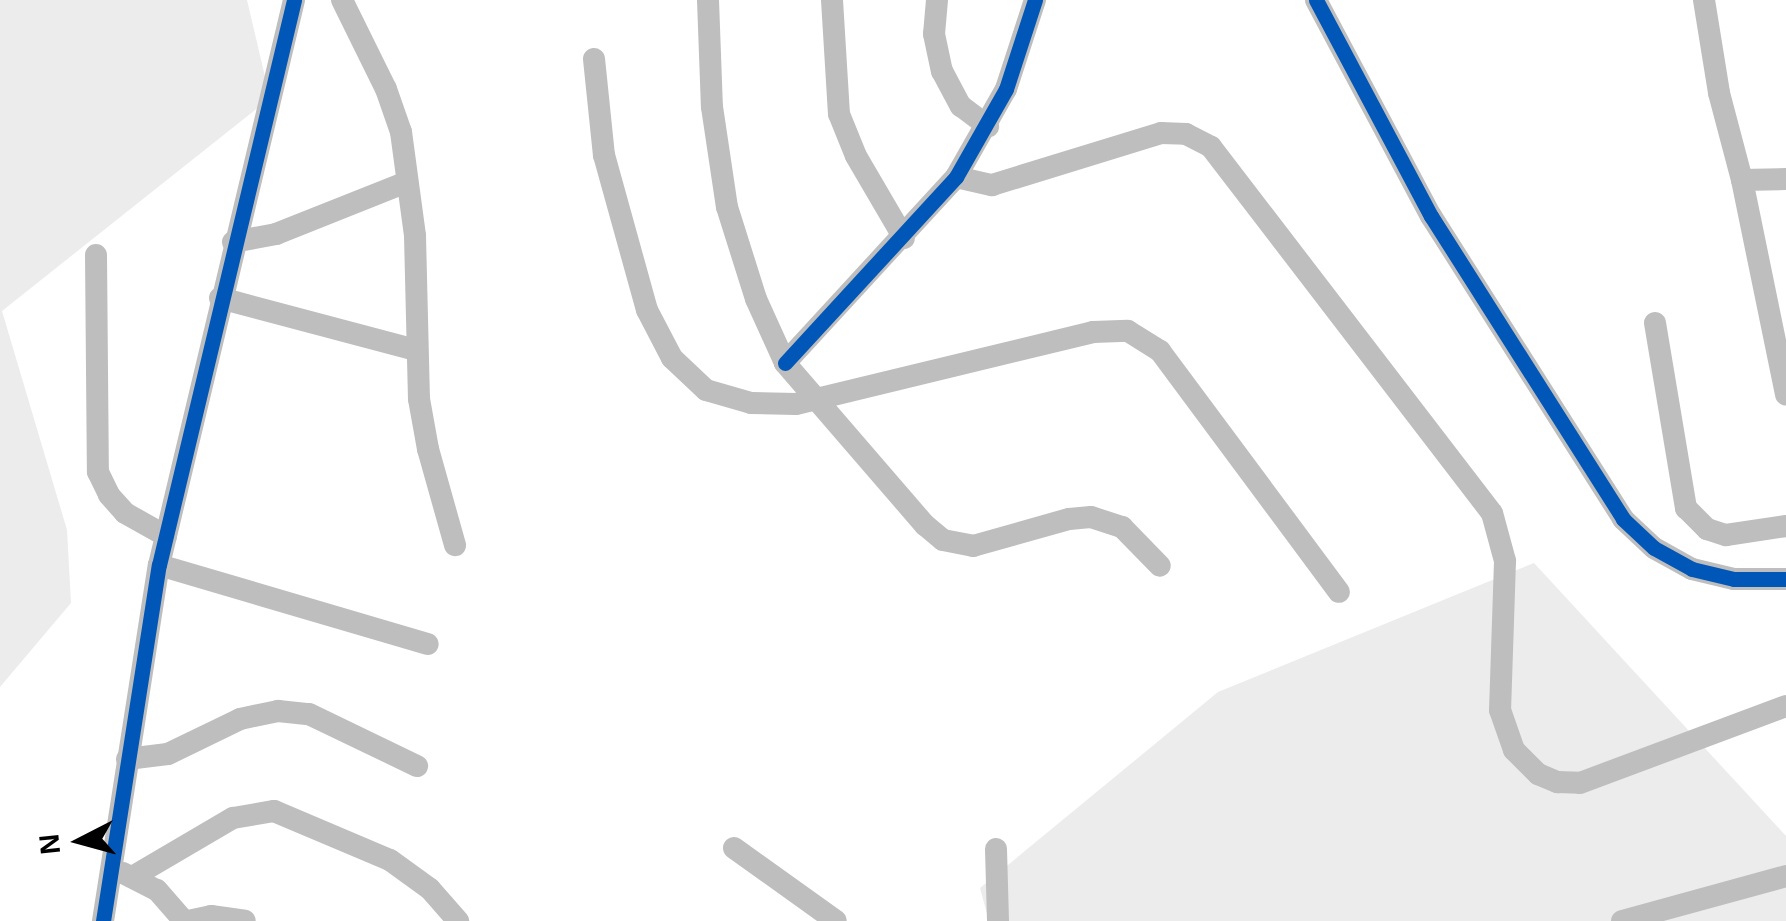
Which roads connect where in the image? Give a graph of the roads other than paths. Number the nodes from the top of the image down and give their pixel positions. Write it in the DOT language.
graph roads {
  1 [pos="294,0"];
  2 [pos="342,0"];
  3 [pos="708,0"];
  4 [pos="832,0"];
  5 [pos="937,0"];
  6 [pos="1035,0"];
  7 [pos="1316,0"];
  8 [pos="1704,0"];
  9 [pos="594,59"];
  10 [pos="988,126"];
  11 [pos="956,177"];
  12 [pos="1786,179"];
  13 [pos="1742,180"];
  14 [pos="408,182"];
  15 [pos="904,238"];
  16 [pos="233,242"];
  17 [pos="96,256"];
  18 [pos="220,298"];
  19 [pos="1655,323"];
  20 [pos="416,350"];
  21 [pos="786,363"];
  22 [pos="1786,396"];
  23 [pos="818,401"];
  24 [pos="1786,526"];
  25 [pos="166,536"];
  26 [pos="455,545"];
  27 [pos="159,565"];
  28 [pos="1160,566"];
  29 [pos="1786,579"];
  30 [pos="1339,592"];
  31 [pos="428,644"];
  32 [pos="1786,706"];
  33 [pos="127,759"];
  34 [pos="417,766"];
  35 [pos="734,848"];
  36 [pos="996,849"];
  37 [pos="110,871"];
  38 [pos="134,876"];
  39 [pos="1786,876"];
  40 [pos="823,917"];
  41 [pos="102,921"];
  42 [pos="186,921"];
  43 [pos="245,921"];
  44 [pos="458,921"];
  45 [pos="998,921"];
  46 [pos="1622,921"];
  1 -- 16 [label="street"];
  2 -- 14 [label="street"];
  3 -- 21 [label="street"];
  4 -- 15 [label="street"];
  5 -- 10 [label="street"];
  6 -- 10 [label="street"];
  7 -- 29 [label="street"];
  8 -- 13 [label="street"];
  9 -- 23 [label="street"];
  10 -- 11 [label="street"];
  11 -- 15 [label="street"];
  11 -- 32 [label="street"];
  12 -- 13 [label="street"];
  13 -- 22 [label="street"];
  14 -- 16 [label="street"];
  14 -- 20 [label="street"];
  15 -- 21 [label="street"];
  16 -- 18 [label="street"];
  17 -- 25 [label="street"];
  18 -- 20 [label="street"];
  18 -- 25 [label="street"];
  19 -- 24 [label="street"];
  20 -- 26 [label="street"];
  21 -- 23 [label="street"];
  23 -- 28 [label="street"];
  23 -- 30 [label="street"];
  25 -- 27 [label="street"];
  27 -- 31 [label="street"];
  27 -- 33 [label="street"];
  33 -- 34 [label="street"];
  33 -- 37 [label="street"];
  35 -- 40 [label="street"];
  36 -- 45 [label="street"];
  37 -- 38 [label="street"];
  37 -- 41 [label="street"];
  38 -- 42 [label="street"];
  38 -- 44 [label="street"];
  39 -- 46 [label="street"];
  42 -- 43 [label="street"];
}
